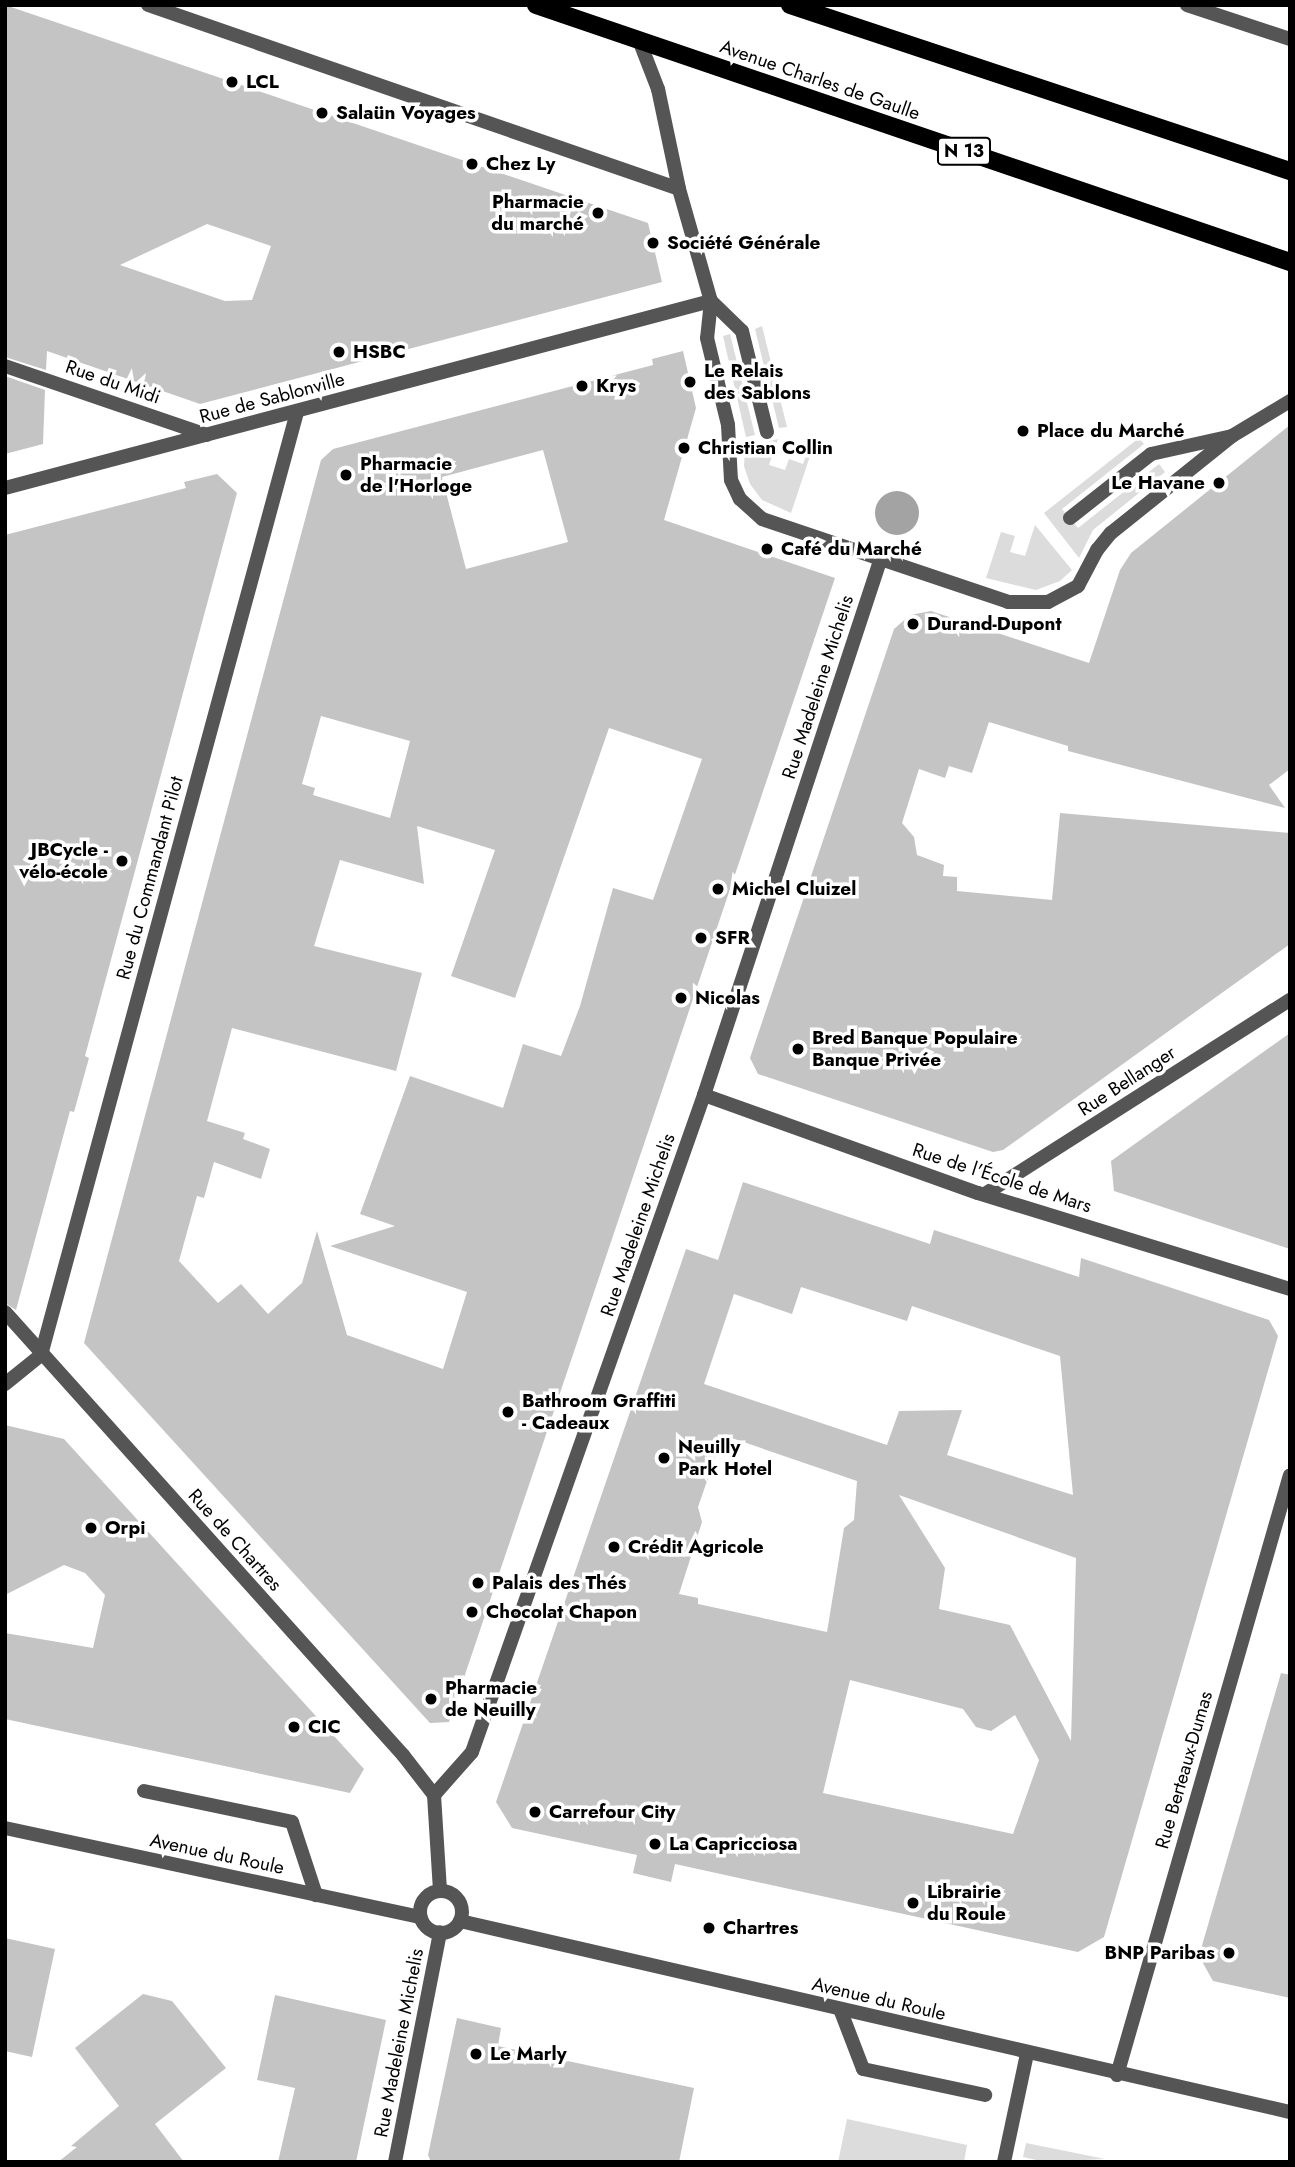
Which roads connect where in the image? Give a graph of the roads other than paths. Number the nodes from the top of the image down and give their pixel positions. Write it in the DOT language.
graph roads {
  1 [pos="149,5"];
  2 [pos="536,5"];
  3 [pos="790,5"];
  4 [pos="1187,5"];
  5 [pos="639,40"];
  6 [pos="1290,40"];
  7 [pos="1290,171"];
  8 [pos="679,189"];
  9 [pos="1290,262"];
  10 [pos="711,301"];
  11 [pos="5,366"];
  12 [pos="1290,401"];
  13 [pos="297,412"];
  14 [pos="767,432"];
  15 [pos="207,436"];
  16 [pos="1232,436"];
  17 [pos="5,488"];
  18 [pos="1070,519"];
  19 [pos="880,561"];
  20 [pos="1290,1000"];
  21 [pos="704,1095"];
  22 [pos="985,1194"];
  23 [pos="1290,1289"];
  24 [pos="5,1312"];
  25 [pos="41,1355"];
  26 [pos="5,1384"];
  27 [pos="1290,1475"];
  28 [pos="144,1791"];
  29 [pos="434,1795"];
  30 [pos="5,1828"];
  31 [pos="440,1891"];
  32 [pos="316,1895"];
  33 [pos="421,1917"];
  34 [pos="460,1921"];
  35 [pos="440,1932"];
  36 [pos="840,2009"];
  37 [pos="1027,2054"];
  38 [pos="1117,2075"];
  39 [pos="985,2095"];
  40 [pos="1290,2112"];
  41 [pos="396,2162"];
  42 [pos="1004,2162"];
  1 -- 8 [label="street"];
  2 -- 5 [label="main road, Avenue Charles de Gaulle / N 13"];
  3 -- 7 [label="main road"];
  4 -- 6 [label="street"];
  5 -- 8 [label="street"];
  5 -- 9 [label="main road, Avenue Charles de Gaulle / N 13"];
  8 -- 10 [label="street"];
  10 -- 13 [label="street, Rue de Sablonville"];
  10 -- 14 [label="street"];
  10 -- 19 [label="street"];
  11 -- 15 [label="street, Rue du Midi"];
  12 -- 16 [label="street"];
  13 -- 15 [label="street, Rue de Sablonville"];
  13 -- 25 [label="street, Rue du Commandant Pilot"];
  15 -- 17 [label="street, Rue de Sablonville"];
  16 -- 18 [label="street"];
  16 -- 19 [label="street"];
  19 -- 21 [label="street, Rue Madeleine Michelis"];
  20 -- 22 [label="street, Rue Bellanger"];
  21 -- 22 [label="street, Rue de l'École de Mars"];
  21 -- 29 [label="street, Rue Madeleine Michelis"];
  22 -- 23 [label="street, Rue de l'École de Mars"];
  24 -- 25 [label="street, Rue de Chartres"];
  25 -- 26 [label="street"];
  25 -- 29 [label="street, Rue de Chartres"];
  27 -- 38 [label="street, Rue Berteaux-Dumas"];
  28 -- 32 [label="street"];
  29 -- 31 [label="street"];
  30 -- 32 [label="street, Avenue du Roule"];
  31 -- 33 [label="street"];
  31 -- 34 [label="street"];
  32 -- 33 [label="street, Avenue du Roule"];
  33 -- 35 [label="street"];
  34 -- 35 [label="street"];
  34 -- 36 [label="street, Avenue du Roule"];
  35 -- 41 [label="street, Rue Madeleine Michelis"];
  36 -- 37 [label="street, Avenue du Roule"];
  36 -- 39 [label="street"];
  37 -- 38 [label="street, Avenue du Roule"];
  37 -- 42 [label="street"];
  38 -- 40 [label="street, Avenue du Roule"];
}
